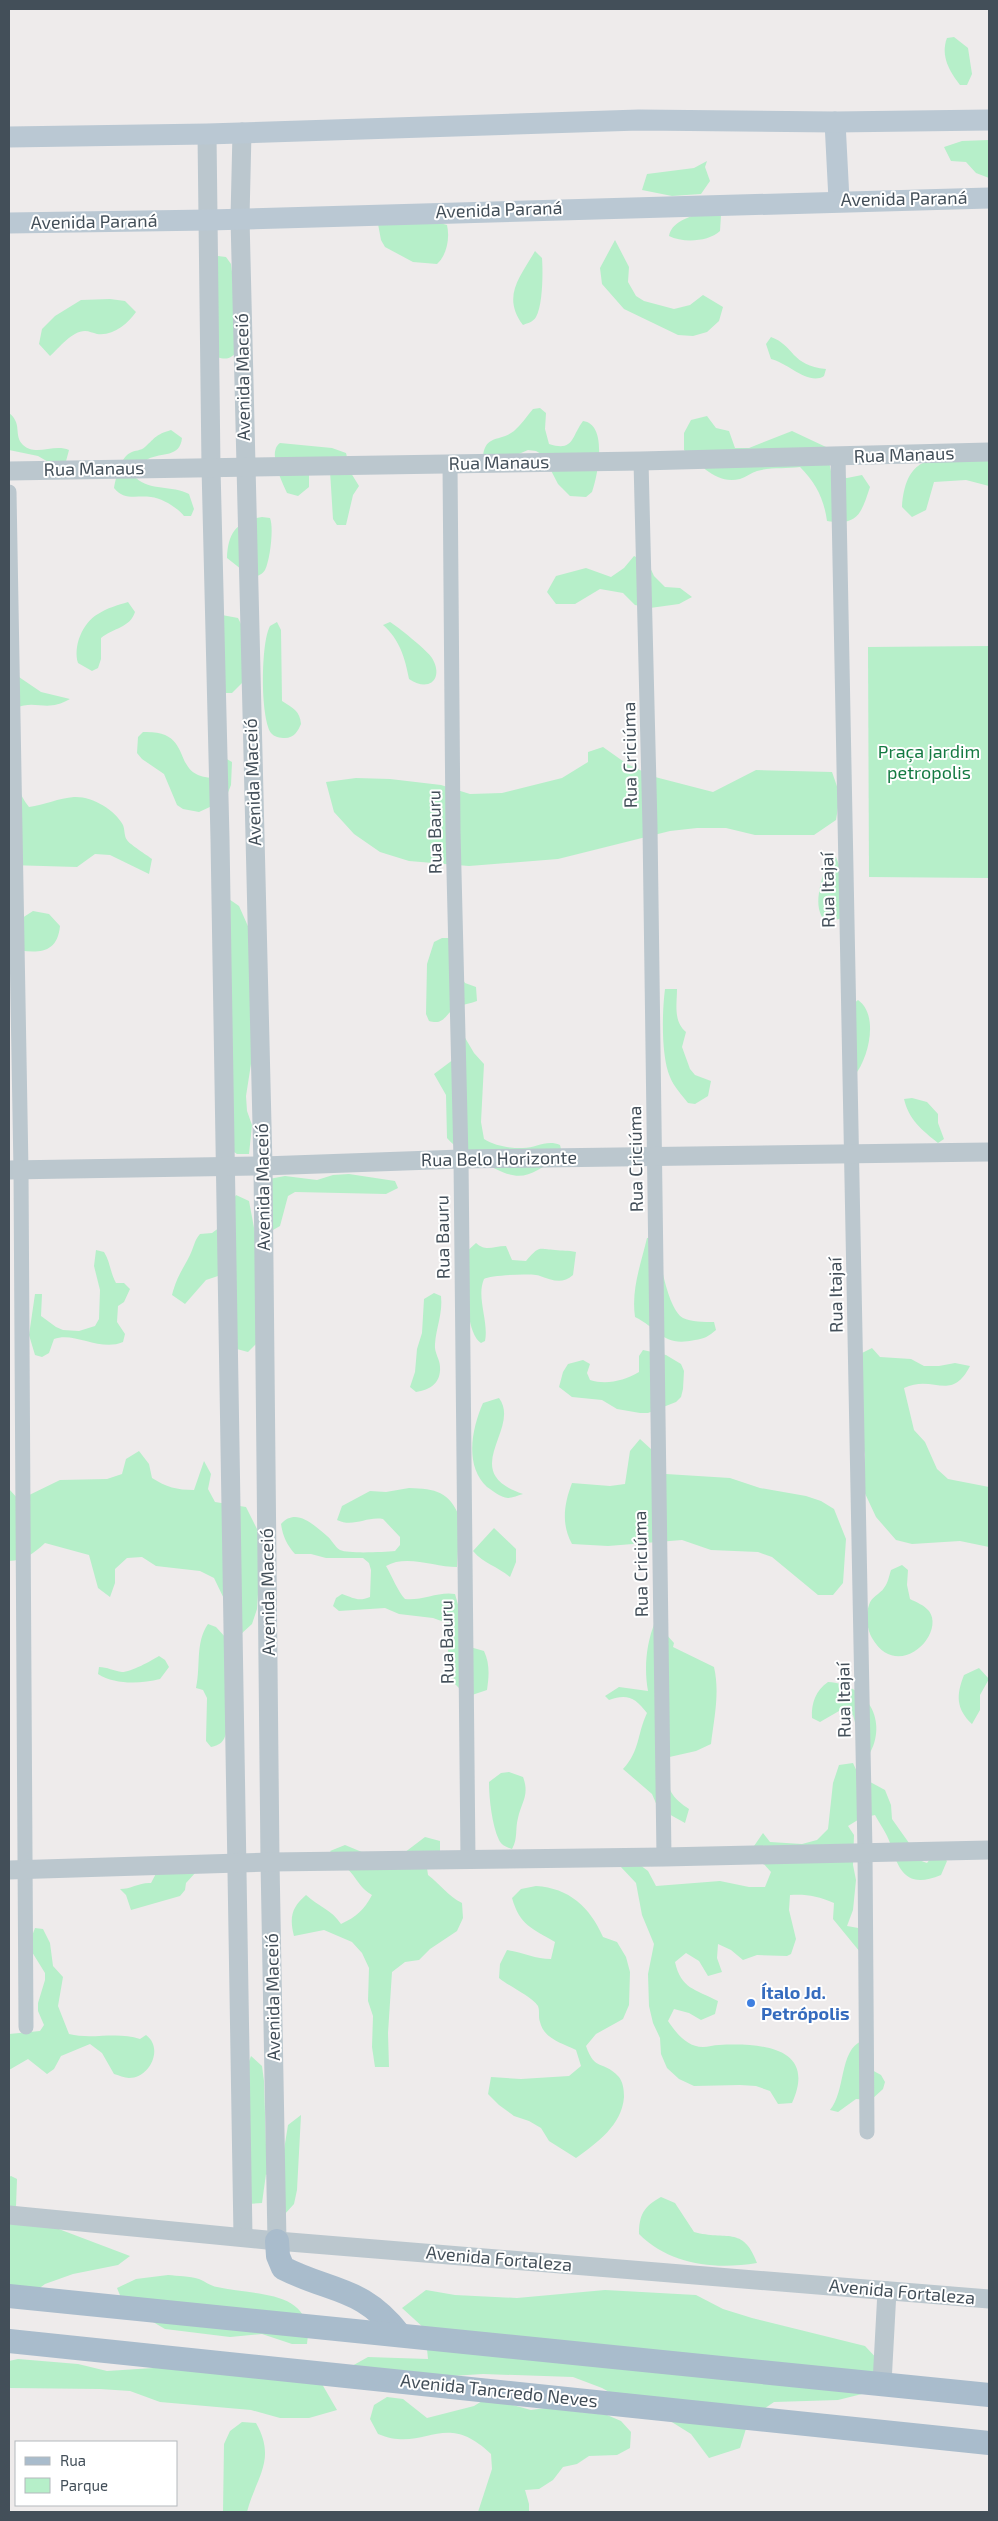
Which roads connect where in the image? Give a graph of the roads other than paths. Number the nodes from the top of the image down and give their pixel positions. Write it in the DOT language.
graph roads {
  1 [pos="989,120"];
  2 [pos="835,122"];
  3 [pos="242,132"];
  4 [pos="207,134"];
  5 [pos="9,137"];
  6 [pos="989,198"];
  7 [pos="839,200"];
  8 [pos="240,218"];
  9 [pos="209,220"];
  10 [pos="9,223"];
  11 [pos="989,452"];
  12 [pos="838,457"];
  13 [pos="641,461"];
  14 [pos="450,464"];
  15 [pos="211,467"];
  16 [pos="244,467"];
  17 [pos="9,471"];
  18 [pos="9,492"];
  19 [pos="989,1152"];
  20 [pos="852,1154"];
  21 [pos="654,1156"];
  22 [pos="461,1159"];
  23 [pos="263,1166"];
  24 [pos="225,1167"];
  25 [pos="15,1170"];
  26 [pos="989,1850"];
  27 [pos="866,1851"];
  28 [pos="664,1857"];
  29 [pos="468,1860"];
  30 [pos="270,1862"];
  31 [pos="236,1863"];
  32 [pos="17,1870"];
  33 [pos="26,2027"];
  34 [pos="868,2132"];
  35 [pos="9,2215"];
  36 [pos="243,2236"];
  37 [pos="277,2242"];
  38 [pos="887,2291"];
  39 [pos="9,2296"];
  40 [pos="989,2299"];
  41 [pos="400,2335"];
  42 [pos="9,2341"];
  43 [pos="882,2384"];
  44 [pos="989,2394"];
  45 [pos="989,2443"];
  1 -- 2 [label="main road"];
  2 -- 3 [label="main road"];
  2 -- 7 [label="main road"];
  3 -- 4 [label="main road"];
  3 -- 8 [label="street, Avenida Maceió"];
  4 -- 5 [label="main road"];
  4 -- 9 [label="street, Avenida Maceió"];
  6 -- 7 [label="main road, Avenida Paraná"];
  7 -- 8 [label="main road, Avenida Paraná"];
  8 -- 9 [label="main road, Avenida Paraná"];
  8 -- 16 [label="street, Avenida Maceió"];
  9 -- 10 [label="main road, Avenida Paraná"];
  9 -- 15 [label="street, Avenida Maceió"];
  11 -- 12 [label="street, Rua Manaus"];
  12 -- 13 [label="street, Rua Manaus"];
  12 -- 20 [label="street, Rua Itajaí"];
  13 -- 14 [label="street, Rua Manaus"];
  13 -- 21 [label="street, Rua Criciúma"];
  14 -- 16 [label="street, Rua Manaus"];
  14 -- 22 [label="street, Rua Bauru"];
  15 -- 16 [label="street, Rua Manaus"];
  15 -- 17 [label="street, Rua Manaus"];
  15 -- 24 [label="street, Avenida Maceió"];
  16 -- 23 [label="street, Avenida Maceió"];
  18 -- 25 [label="street"];
  19 -- 20 [label="street, Rua Belo Horizonte"];
  20 -- 21 [label="street, Rua Belo Horizonte"];
  20 -- 27 [label="street, Rua Itajaí"];
  21 -- 22 [label="street, Rua Belo Horizonte"];
  21 -- 28 [label="street, Rua Criciúma"];
  22 -- 23 [label="street, Rua Belo Horizonte"];
  22 -- 29 [label="street, Rua Bauru"];
  23 -- 24 [label="street, Rua Belo Horizonte"];
  23 -- 30 [label="street, Avenida Maceió"];
  24 -- 25 [label="street, Rua Belo Horizonte"];
  24 -- 31 [label="street, Avenida Maceió"];
  25 -- 32 [label="street"];
  26 -- 27 [label="street"];
  27 -- 28 [label="street"];
  27 -- 34 [label="street, Rua Itajaí"];
  28 -- 29 [label="street"];
  29 -- 30 [label="street"];
  30 -- 31 [label="street"];
  30 -- 37 [label="street, Avenida Maceió"];
  31 -- 32 [label="street"];
  31 -- 36 [label="street, Avenida Maceió"];
  32 -- 33 [label="street"];
  35 -- 36 [label="street, Avenida Fortaleza"];
  36 -- 37 [label="street, Avenida Fortaleza"];
  37 -- 38 [label="street, Avenida Fortaleza"];
  37 -- 41 [label="main road"];
  38 -- 40 [label="street, Avenida Fortaleza"];
  38 -- 43 [label="street"];
  39 -- 41 [label="main road"];
  41 -- 43 [label="main road"];
  42 -- 45 [label="main road, Avenida Tancredo Neves"];
  43 -- 44 [label="main road"];
}
